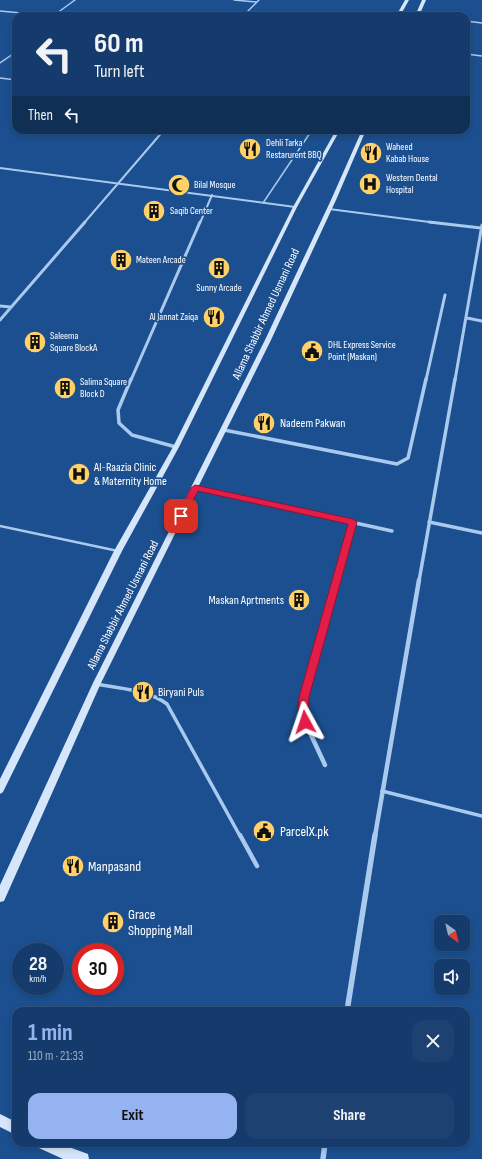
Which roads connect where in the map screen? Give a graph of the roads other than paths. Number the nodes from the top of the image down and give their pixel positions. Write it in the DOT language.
graph roads {
  1 [pos="75,0"];
  2 [pos="234,0"];
  3 [pos="407,0"];
  4 [pos="424,0"];
  5 [pos="258,1"];
  6 [pos="0,11"];
  7 [pos="12,12"];
  8 [pos="59,12"];
  9 [pos="247,12"];
  10 [pos="400,12"];
  11 [pos="419,12"];
  12 [pos="470,22"];
  13 [pos="482,23"];
  14 [pos="470,54"];
  15 [pos="12,55"];
  16 [pos="482,56"];
  17 [pos="0,64"];
  18 [pos="0,78"];
  19 [pos="12,80"];
  20 [pos="160,134"];
  21 [pos="309,134"];
  22 [pos="336,134"];
  23 [pos="362,134"];
  24 [pos="0,168"];
  25 [pos="117,182"];
  26 [pos="212,196"];
  27 [pos="263,203"];
  28 [pos="295,207"];
  29 [pos="329,209"];
  30 [pos="482,227"];
  31 [pos="445,295"];
  32 [pos="0,306"];
  33 [pos="11,307"];
  34 [pos="467,318"];
  35 [pos="0,320"];
  36 [pos="482,320"];
  37 [pos="224,430"];
  38 [pos="176,447"];
  39 [pos="195,488"];
  40 [pos="353,522"];
  41 [pos="429,522"];
  42 [pos="0,526"];
  43 [pos="392,531"];
  44 [pos="482,532"];
  45 [pos="118,551"];
  46 [pos="97,684"];
  47 [pos="325,765"];
  48 [pos="0,789"];
  49 [pos="382,791"];
  50 [pos="482,816"];
  51 [pos="256,866"];
  52 [pos="0,897"];
  53 [pos="348,1007"];
  54 [pos="0,1120"];
  55 [pos="12,1126"];
  56 [pos="52,1147"];
  57 [pos="324,1147"];
  58 [pos="83,1159"];
  59 [pos="323,1159"];
  1 -- 8 [label="street"];
  2 -- 5 [label="street"];
  3 -- 10 [label="main road"];
  4 -- 11 [label="main road"];
  5 -- 9 [label="street"];
  6 -- 7 [label="street"];
  12 -- 13 [label="street"];
  14 -- 16 [label="street"];
  15 -- 17 [label="street"];
  18 -- 19 [label="street"];
  20 -- 25 [label="street"];
  21 -- 27 [label="lane"];
  22 -- 28 [label="main road, Allama Shabbir Ahmed Usmani Road"];
  23 -- 29 [label="main road, Allama Shabbir Ahmed Usmani Road"];
  24 -- 25 [label="street"];
  25 -- 26 [label="street"];
  25 -- 33 [label="street"];
  26 -- 27 [label="street"];
  26 -- 38 [label="street"];
  27 -- 28 [label="street"];
  28 -- 38 [label="main road, Allama Shabbir Ahmed Usmani Road"];
  29 -- 30 [label="street"];
  29 -- 37 [label="main road, Allama Shabbir Ahmed Usmani Road"];
  30 -- 34 [label="street"];
  31 -- 37 [label="street"];
  32 -- 33 [label="street"];
  33 -- 35 [label="street"];
  34 -- 36 [label="street"];
  34 -- 41 [label="street"];
  37 -- 39 [label="main road, Allama Shabbir Ahmed Usmani Road"];
  38 -- 45 [label="main road, Allama Shabbir Ahmed Usmani Road"];
  39 -- 40 [label="street"];
  39 -- 46 [label="main road, Allama Shabbir Ahmed Usmani Road"];
  40 -- 43 [label="street"];
  40 -- 47 [label="street"];
  41 -- 44 [label="street"];
  41 -- 49 [label="street"];
  42 -- 45 [label="lane"];
  45 -- 48 [label="main road, Allama Shabbir Ahmed Usmani Road"];
  46 -- 51 [label="lane"];
  46 -- 52 [label="main road, Allama Shabbir Ahmed Usmani Road"];
  49 -- 50 [label="lane"];
  49 -- 53 [label="street"];
  54 -- 55 [label="main road"];
  56 -- 58 [label="main road"];
  57 -- 59 [label="street"];
}
